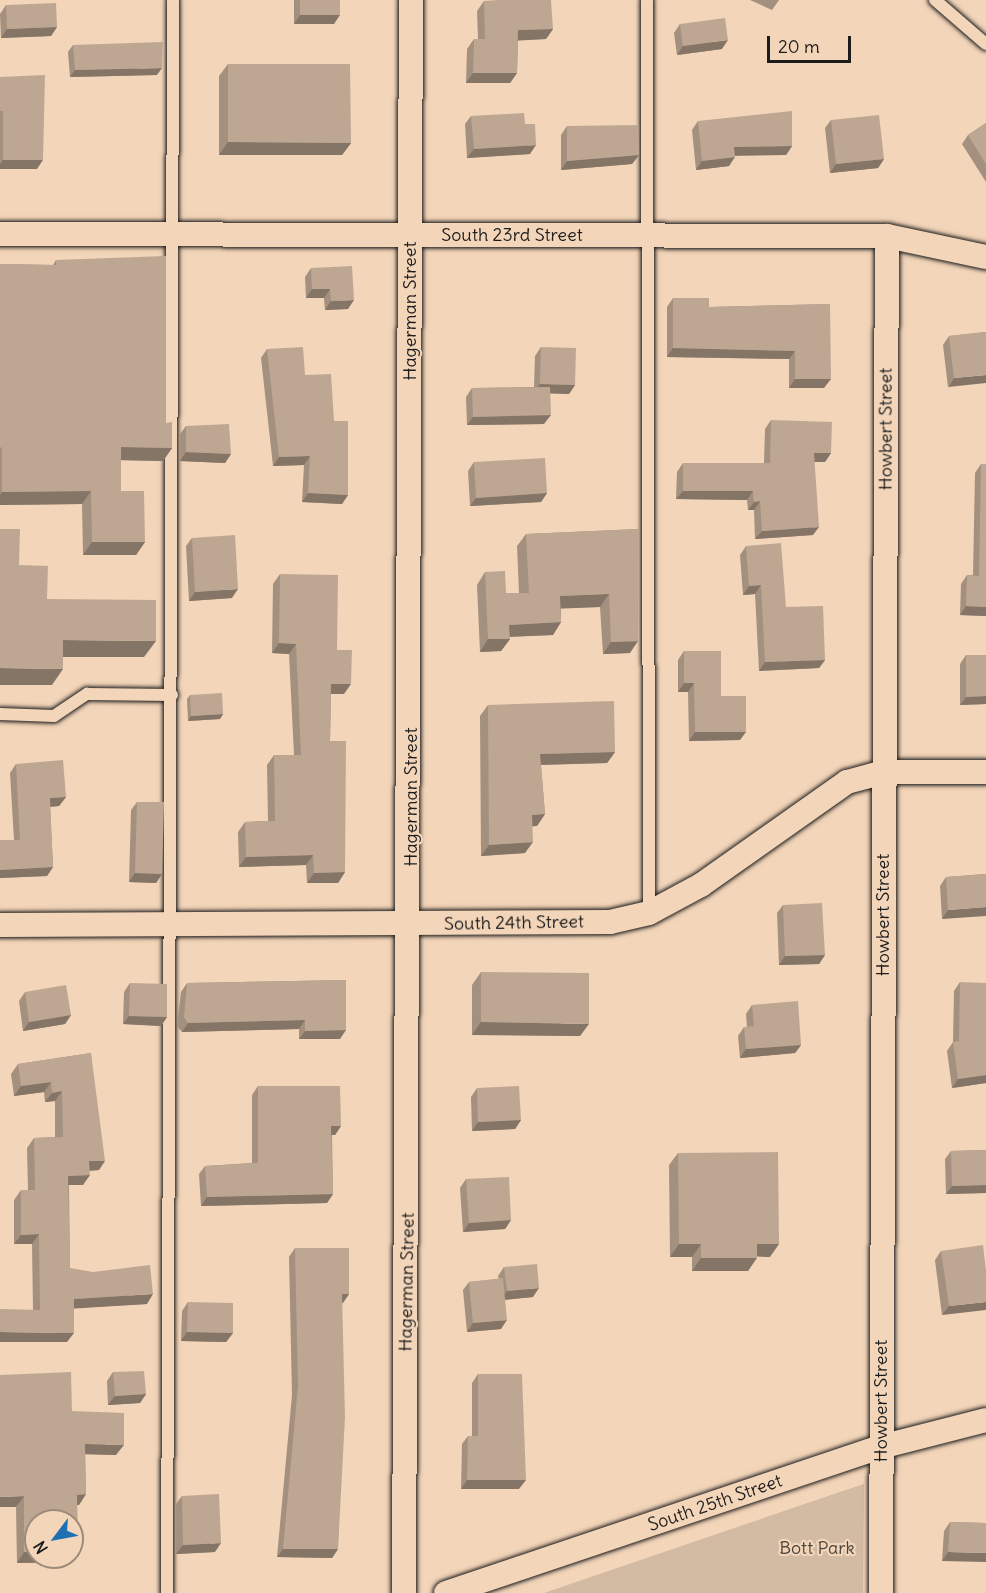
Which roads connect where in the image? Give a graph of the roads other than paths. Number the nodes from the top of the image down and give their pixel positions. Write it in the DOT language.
graph roads {
  1 [pos="173,0"];
  2 [pos="411,0"];
  3 [pos="647,0"];
  4 [pos="935,0"];
  5 [pos="986,44"];
  6 [pos="0,234"];
  7 [pos="173,234"];
  8 [pos="410,235"];
  9 [pos="649,235"];
  10 [pos="887,236"];
  11 [pos="986,256"];
  12 [pos="172,695"];
  13 [pos="0,714"];
  14 [pos="884,772"];
  15 [pos="986,772"];
  16 [pos="649,913"];
  17 [pos="411,924"];
  18 [pos="0,925"];
  19 [pos="172,925"];
  20 [pos="986,1420"];
  21 [pos="881,1447"];
  22 [pos="166,1593"];
  23 [pos="404,1593"];
  24 [pos="446,1593"];
  25 [pos="881,1593"];
  1 -- 7 [label="lane"];
  2 -- 8 [label="street, Hagerman Street"];
  3 -- 9 [label="lane"];
  4 -- 5 [label="lane"];
  6 -- 7 [label="street, South 23rd Street"];
  7 -- 8 [label="street, South 23rd Street"];
  7 -- 12 [label="lane"];
  8 -- 9 [label="street, South 23rd Street"];
  8 -- 17 [label="street, Hagerman Street"];
  9 -- 10 [label="street, South 23rd Street"];
  9 -- 16 [label="lane"];
  10 -- 11 [label="street, South 23rd Street"];
  10 -- 14 [label="street, Howbert Street"];
  12 -- 13 [label="lane"];
  12 -- 19 [label="lane"];
  14 -- 15 [label="street, South 24th Street"];
  14 -- 16 [label="street, South 24th Street"];
  14 -- 21 [label="street, Howbert Street"];
  16 -- 17 [label="street, South 24th Street"];
  17 -- 19 [label="street, South 24th Street"];
  17 -- 23 [label="street, Hagerman Street"];
  18 -- 19 [label="street, South 24th Street"];
  19 -- 22 [label="lane"];
  20 -- 21 [label="street, South 25th Street"];
  21 -- 24 [label="street, South 25th Street"];
  21 -- 25 [label="street, Howbert Street"];
}
